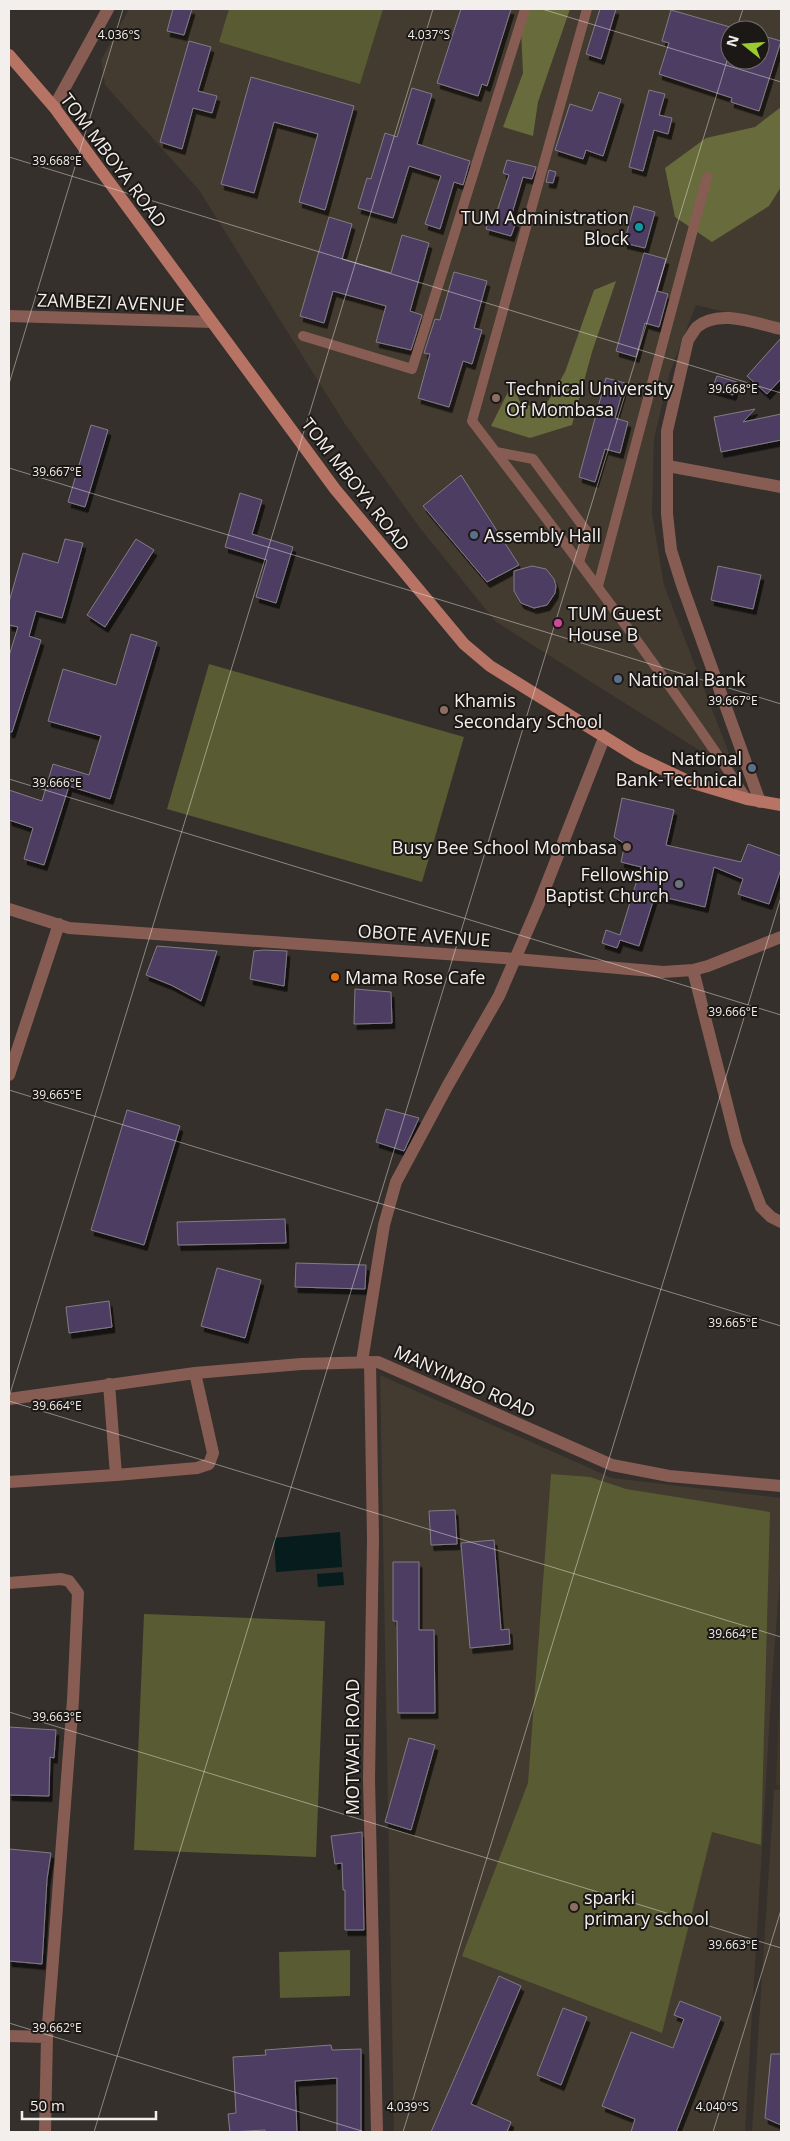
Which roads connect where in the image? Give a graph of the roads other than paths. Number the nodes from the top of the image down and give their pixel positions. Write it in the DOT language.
graph roads {
  1 [pos="108,9"];
  2 [pos="525,9"];
  3 [pos="587,9"];
  4 [pos="9,55"];
  5 [pos="54,107"];
  6 [pos="707,177"];
  7 [pos="9,316"];
  8 [pos="212,322"];
  9 [pos="781,329"];
  10 [pos="303,336"];
  11 [pos="496,452"];
  12 [pos="668,466"];
  13 [pos="781,487"];
  14 [pos="579,562"];
  15 [pos="598,586"];
  16 [pos="604,738"];
  17 [pos="754,800"];
  18 [pos="781,805"];
  19 [pos="9,910"];
  20 [pos="59,924"];
  21 [pos="781,937"];
  22 [pos="516,960"];
  23 [pos="693,970"];
  24 [pos="9,1075"];
  25 [pos="781,1222"];
  26 [pos="366,1362"];
  27 [pos="195,1374"];
  28 [pos="109,1384"];
  29 [pos="9,1399"];
  30 [pos="116,1475"];
  31 [pos="9,1482"];
  32 [pos="781,1486"];
  33 [pos="9,1584"];
  34 [pos="9,2036"];
  35 [pos="47,2037"];
  36 [pos="45,2132"];
  37 [pos="377,2132"];
  1 -- 5 [label="street"];
  2 -- 10 [label="lane"];
  3 -- 11 [label="lane"];
  4 -- 5 [label="main road, TOM MBOYA ROAD"];
  5 -- 8 [label="main road, TOM MBOYA ROAD"];
  6 -- 15 [label="lane"];
  7 -- 8 [label="street, ZAMBEZI AVENUE"];
  8 -- 16 [label="main road, TOM MBOYA ROAD"];
  9 -- 12 [label="street"];
  11 -- 14 [label="lane"];
  11 -- 14 [label="lane"];
  12 -- 13 [label="street"];
  12 -- 17 [label="street"];
  14 -- 15 [label="lane"];
  15 -- 17 [label="lane"];
  16 -- 17 [label="main road, TOM MBOYA ROAD"];
  16 -- 22 [label="street, MOTWAFI ROAD"];
  17 -- 18 [label="main road, TOM MBOYA ROAD"];
  19 -- 20 [label="street, OBOTE AVENUE"];
  20 -- 22 [label="street, OBOTE AVENUE"];
  20 -- 24 [label="street"];
  21 -- 23 [label="street, OBOTE AVENUE"];
  22 -- 23 [label="street, OBOTE AVENUE"];
  22 -- 26 [label="street, MOTWAFI ROAD"];
  23 -- 25 [label="street"];
  26 -- 27 [label="street, MANYIMBO ROAD"];
  26 -- 32 [label="street, MANYIMBO ROAD"];
  26 -- 37 [label="street, MOTWAFI ROAD"];
  27 -- 28 [label="street, MANYIMBO ROAD"];
  27 -- 30 [label="street"];
  28 -- 29 [label="street, MANYIMBO ROAD"];
  28 -- 30 [label="street"];
  30 -- 31 [label="street"];
  33 -- 35 [label="street"];
  34 -- 35 [label="street"];
  35 -- 36 [label="street"];
}
